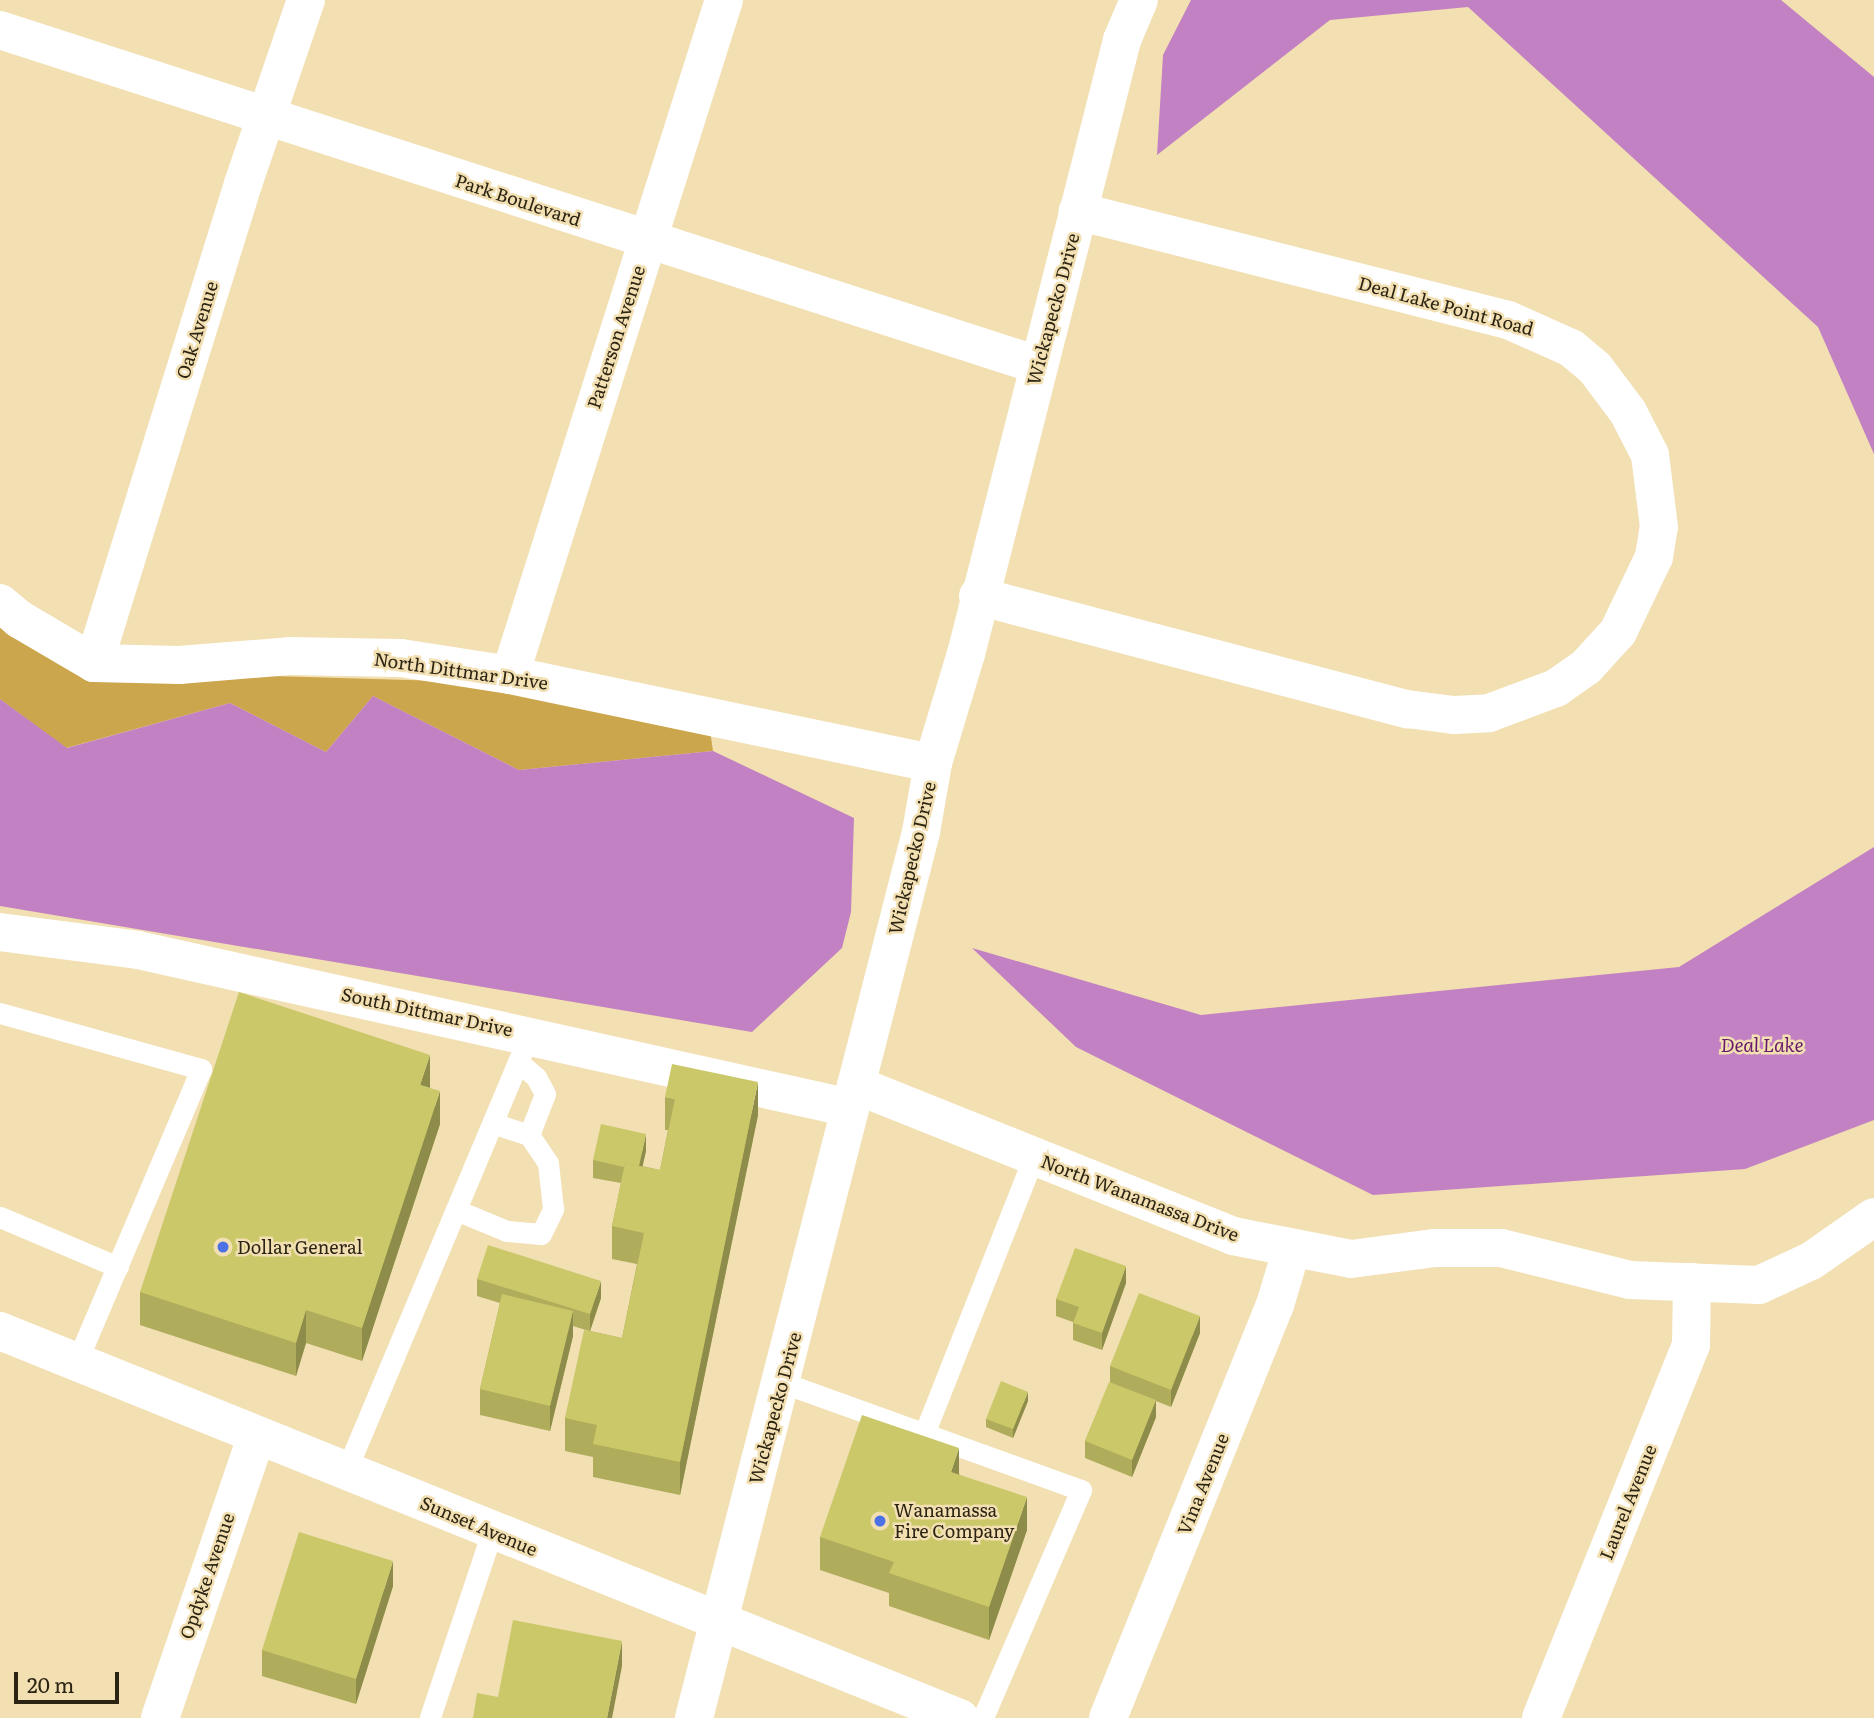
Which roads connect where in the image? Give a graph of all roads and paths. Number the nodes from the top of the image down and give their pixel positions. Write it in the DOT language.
graph roads {
  1 [pos="306,0"];
  2 [pos="724,0"];
  3 [pos="1139,0"];
  4 [pos="0,30"];
  5 [pos="266,117"];
  6 [pos="1078,211"];
  7 [pos="646,242"];
  8 [pos="1038,365"];
  9 [pos="978,596"];
  10 [pos="0,603"];
  11 [pos="94,663"];
  12 [pos="510,676"];
  13 [pos="933,763"];
  14 [pos="0,932"];
  15 [pos="0,1013"];
  16 [pos="524,1048"];
  17 [pos="853,1097"];
  18 [pos="493,1123"];
  19 [pos="529,1135"];
  20 [pos="1034,1156"];
  21 [pos="456,1210"];
  22 [pos="0,1217"];
  23 [pos="1874,1217"];
  24 [pos="1292,1248"];
  25 [pos="118,1267"];
  26 [pos="1692,1282"];
  27 [pos="0,1331"];
  28 [pos="77,1361"];
  29 [pos="781,1382"];
  30 [pos="924,1434"];
  31 [pos="257,1435"];
  32 [pos="346,1471"];
  33 [pos="492,1532"];
  34 [pos="718,1623"];
  35 [pos="430,1717"];
  36 [pos="160,1718"];
  37 [pos="694,1718"];
  38 [pos="960,1718"];
  39 [pos="984,1718"];
  40 [pos="1108,1718"];
  41 [pos="1541,1718"];
  1 -- 5 [label="street, Oak Avenue"];
  2 -- 7 [label="street, Patterson Avenue"];
  3 -- 6 [label="street, Wickapecko Drive"];
  4 -- 5 [label="street, Park Boulevard"];
  5 -- 7 [label="street, Park Boulevard"];
  5 -- 11 [label="street, Oak Avenue"];
  6 -- 8 [label="street, Wickapecko Drive"];
  6 -- 9 [label="street, Deal Lake Point Road"];
  7 -- 8 [label="street, Park Boulevard"];
  7 -- 12 [label="street, Patterson Avenue"];
  8 -- 9 [label="street, Wickapecko Drive"];
  9 -- 13 [label="street, Wickapecko Drive"];
  10 -- 11 [label="street, North Dittmar Drive"];
  11 -- 12 [label="street, North Dittmar Drive"];
  12 -- 13 [label="street, North Dittmar Drive"];
  13 -- 17 [label="street, Wickapecko Drive"];
  14 -- 16 [label="street, South Dittmar Drive"];
  15 -- 25 [label="lane"];
  16 -- 17 [label="street, South Dittmar Drive"];
  16 -- 18 [label="lane"];
  16 -- 19 [label="lane"];
  17 -- 20 [label="street, North Wanamassa Drive"];
  17 -- 29 [label="street, Wickapecko Drive"];
  18 -- 19 [label="lane"];
  18 -- 21 [label="lane"];
  19 -- 21 [label="lane"];
  20 -- 24 [label="street, North Wanamassa Drive"];
  20 -- 30 [label="lane"];
  21 -- 32 [label="lane"];
  22 -- 25 [label="lane"];
  23 -- 26 [label="street, North Wanamassa Drive"];
  24 -- 26 [label="street, North Wanamassa Drive"];
  24 -- 40 [label="street, Vina Avenue"];
  25 -- 28 [label="lane"];
  26 -- 41 [label="street, Laurel Avenue"];
  27 -- 28 [label="street, Sunset Avenue"];
  28 -- 31 [label="street, Sunset Avenue"];
  29 -- 30 [label="lane"];
  29 -- 34 [label="street, Wickapecko Drive"];
  30 -- 39 [label="lane"];
  31 -- 32 [label="street, Sunset Avenue"];
  31 -- 36 [label="street, Opdyke Avenue"];
  32 -- 33 [label="street, Sunset Avenue"];
  33 -- 34 [label="street, Sunset Avenue"];
  33 -- 35 [label="lane"];
  34 -- 37 [label="street, Wickapecko Drive"];
  34 -- 38 [label="street, Sunset Avenue"];
}
